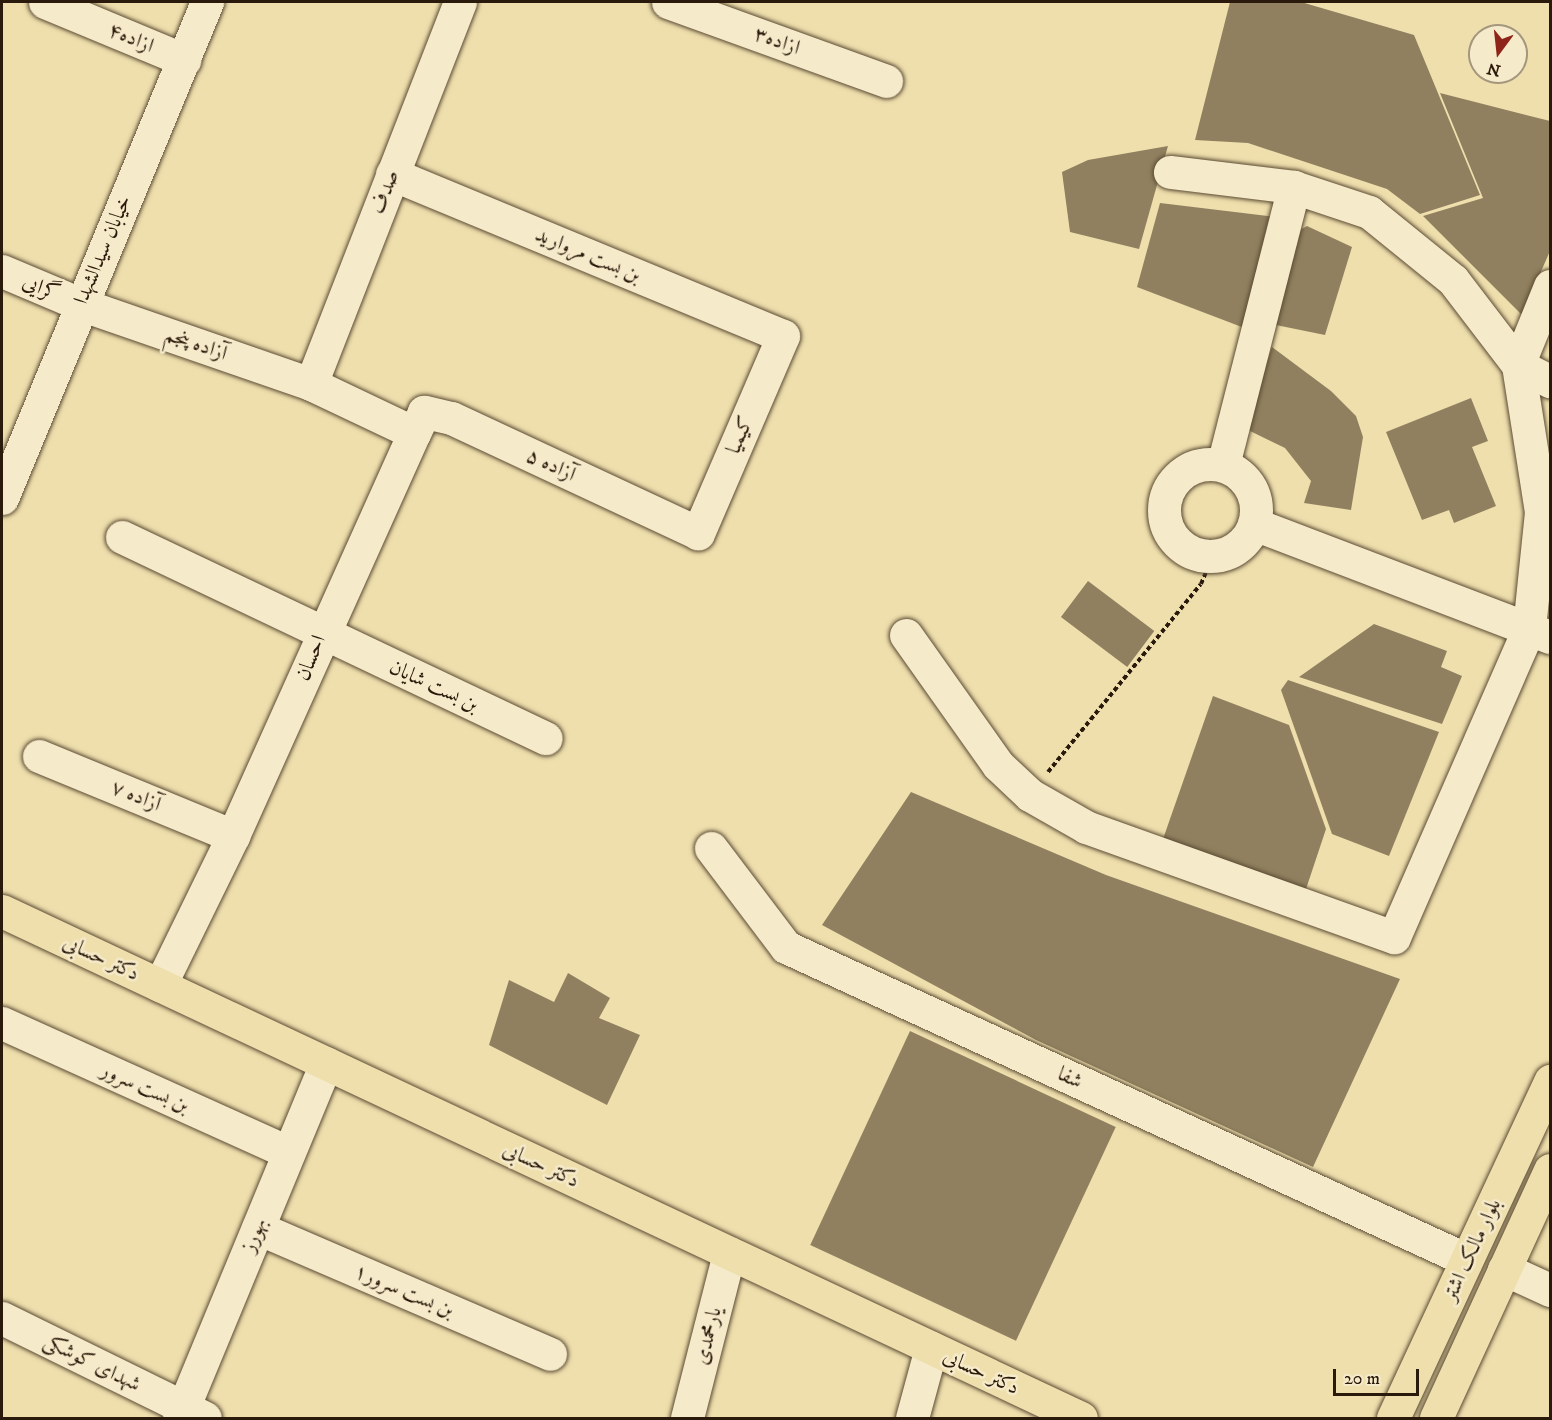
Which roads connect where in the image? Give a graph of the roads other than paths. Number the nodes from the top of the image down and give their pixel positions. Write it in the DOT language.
graph roads {
  1 [pos="45,2"];
  2 [pos="207,2"];
  3 [pos="460,2"];
  4 [pos="668,2"];
  5 [pos="184,60"];
  6 [pos="886,81"];
  7 [pos="1170,172"];
  8 [pos="392,174"];
  9 [pos="1294,187"];
  10 [pos="2,271"];
  11 [pos="1551,286"];
  12 [pos="80,304"];
  13 [pos="783,336"];
  14 [pos="1518,365"];
  15 [pos="1551,381"];
  16 [pos="311,384"];
  17 [pos="414,433"];
  18 [pos="1223,465"];
  19 [pos="5,478"];
  20 [pos="1254,524"];
  21 [pos="698,533"];
  22 [pos="122,537"];
  23 [pos="1540,633"];
  24 [pos="321,634"];
  25 [pos="906,635"];
  26 [pos="546,738"];
  27 [pos="39,756"];
  28 [pos="233,836"];
  29 [pos="711,848"];
  30 [pos="2,911"];
  31 [pos="160,985"];
  32 [pos="2,1023"];
  33 [pos="326,1063"];
  34 [pos="1551,1081"];
  35 [pos="288,1152"];
  36 [pos="1551,1170"];
  37 [pos="258,1227"];
  38 [pos="729,1253"];
  39 [pos="1467,1260"];
  40 [pos="1504,1269"];
  41 [pos="1551,1290"];
  42 [pos="2,1318"];
  43 [pos="1428,1346"];
  44 [pos="931,1348"];
  45 [pos="550,1354"];
  46 [pos="1461,1362"];
  47 [pos="189,1415"];
  48 [pos="1392,1415"];
  49 [pos="1436,1418"];
  50 [pos="687,1419"];
  51 [pos="912,1419"];
  52 [pos="1080,1419"];
  1 -- 5 [label="street, ازاده۴"];
  2 -- 5 [label="street, خیابان سیدالشهدا"];
  3 -- 8 [label="street, صدف"];
  4 -- 6 [label="street, ازاده۳"];
  5 -- 12 [label="street, خیابان سیدالشهدا"];
  7 -- 9 [label="street"];
  8 -- 13 [label="street, بن بست مروارید"];
  8 -- 16 [label="street, صدف"];
  9 -- 14 [label="street"];
  9 -- 18 [label="street"];
  10 -- 12 [label="street, گرایی"];
  11 -- 14 [label="street"];
  12 -- 16 [label="street, آزاده پنجم"];
  12 -- 19 [label="street, خیابان سیدالشهدا"];
  13 -- 21 [label="street, کیمیا"];
  14 -- 15 [label="street"];
  14 -- 23 [label="street"];
  16 -- 17 [label="street"];
  17 -- 21 [label="street, آزاده ۵"];
  17 -- 24 [label="street, احسان"];
  18 -- 20 [label="street"];
  18 -- 20 [label="street"];
  20 -- 23 [label="street"];
  22 -- 24 [label="street, بن بست شایان"];
  23 -- 25 [label="street"];
  24 -- 26 [label="street, بن بست شایان"];
  24 -- 28 [label="street, احسان"];
  27 -- 28 [label="street, آزاده ۷"];
  28 -- 31 [label="street, احسان"];
  29 -- 39 [label="street, شفا"];
  30 -- 31 [label="main road, دکتر حسابی"];
  31 -- 33 [label="main road, دکتر حسابی"];
  32 -- 35 [label="street, بن بست سرور"];
  33 -- 35 [label="street, بهورز"];
  33 -- 38 [label="main road, دکتر حسابی"];
  34 -- 39 [label="main road, بلوار مالک اشتر"];
  35 -- 37 [label="street, بهورز"];
  36 -- 40 [label="main road, بلوار مالک اشتر"];
  37 -- 45 [label="street, بن بست سرور۱"];
  37 -- 47 [label="street, بهورز"];
  38 -- 44 [label="main road, دکتر حسابی"];
  38 -- 50 [label="street, یارمحمدی"];
  39 -- 43 [label="main road, بلوار مالک اشتر"];
  40 -- 41 [label="street"];
  40 -- 46 [label="main road, بلوار مالک اشتر"];
  42 -- 47 [label="street, شهدای کوشکی"];
  43 -- 46 [label="main road"];
  43 -- 48 [label="main road, بلوار مالک اشتر"];
  44 -- 51 [label="street"];
  44 -- 52 [label="main road, دکتر حسابی"];
  46 -- 49 [label="main road, بلوار مالک اشتر"];
}
